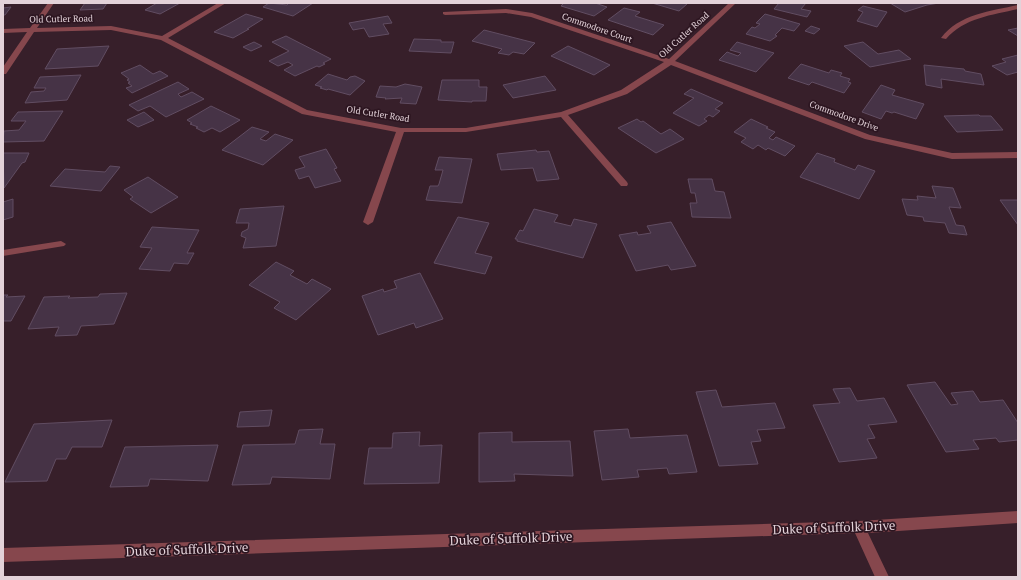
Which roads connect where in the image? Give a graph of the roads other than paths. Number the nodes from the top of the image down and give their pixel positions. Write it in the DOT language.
graph roads {
  1 [pos="50,3"];
  2 [pos="223,3"];
  3 [pos="733,3"];
  4 [pos="1018,7"];
  5 [pos="445,13"];
  6 [pos="32,30"];
  7 [pos="3,31"];
  8 [pos="163,38"];
  9 [pos="944,38"];
  10 [pos="670,62"];
  11 [pos="3,72"];
  12 [pos="563,114"];
  13 [pos="401,130"];
  14 [pos="1018,155"];
  15 [pos="624,184"];
  16 [pos="368,222"];
  17 [pos="61,244"];
  18 [pos="3,253"];
  19 [pos="1018,516"];
  20 [pos="859,527"];
  21 [pos="3,555"];
  22 [pos="882,577"];
  1 -- 6 [label="street"];
  2 -- 8 [label="street"];
  3 -- 10 [label="street, Old Cutler Road"];
  4 -- 9 [label="street"];
  5 -- 10 [label="street, Commodore Court"];
  6 -- 7 [label="street, Old Cutler Road"];
  6 -- 8 [label="street, Old Cutler Road"];
  6 -- 11 [label="street"];
  8 -- 13 [label="street, Old Cutler Road"];
  10 -- 12 [label="street, Old Cutler Road"];
  10 -- 14 [label="street, Commodore Drive"];
  12 -- 13 [label="street, Old Cutler Road"];
  12 -- 15 [label="street"];
  13 -- 16 [label="street"];
  17 -- 18 [label="street"];
  19 -- 20 [label="street, Duke of Suffolk Drive"];
  20 -- 21 [label="street, Duke of Suffolk Drive"];
  20 -- 22 [label="street"];
}
